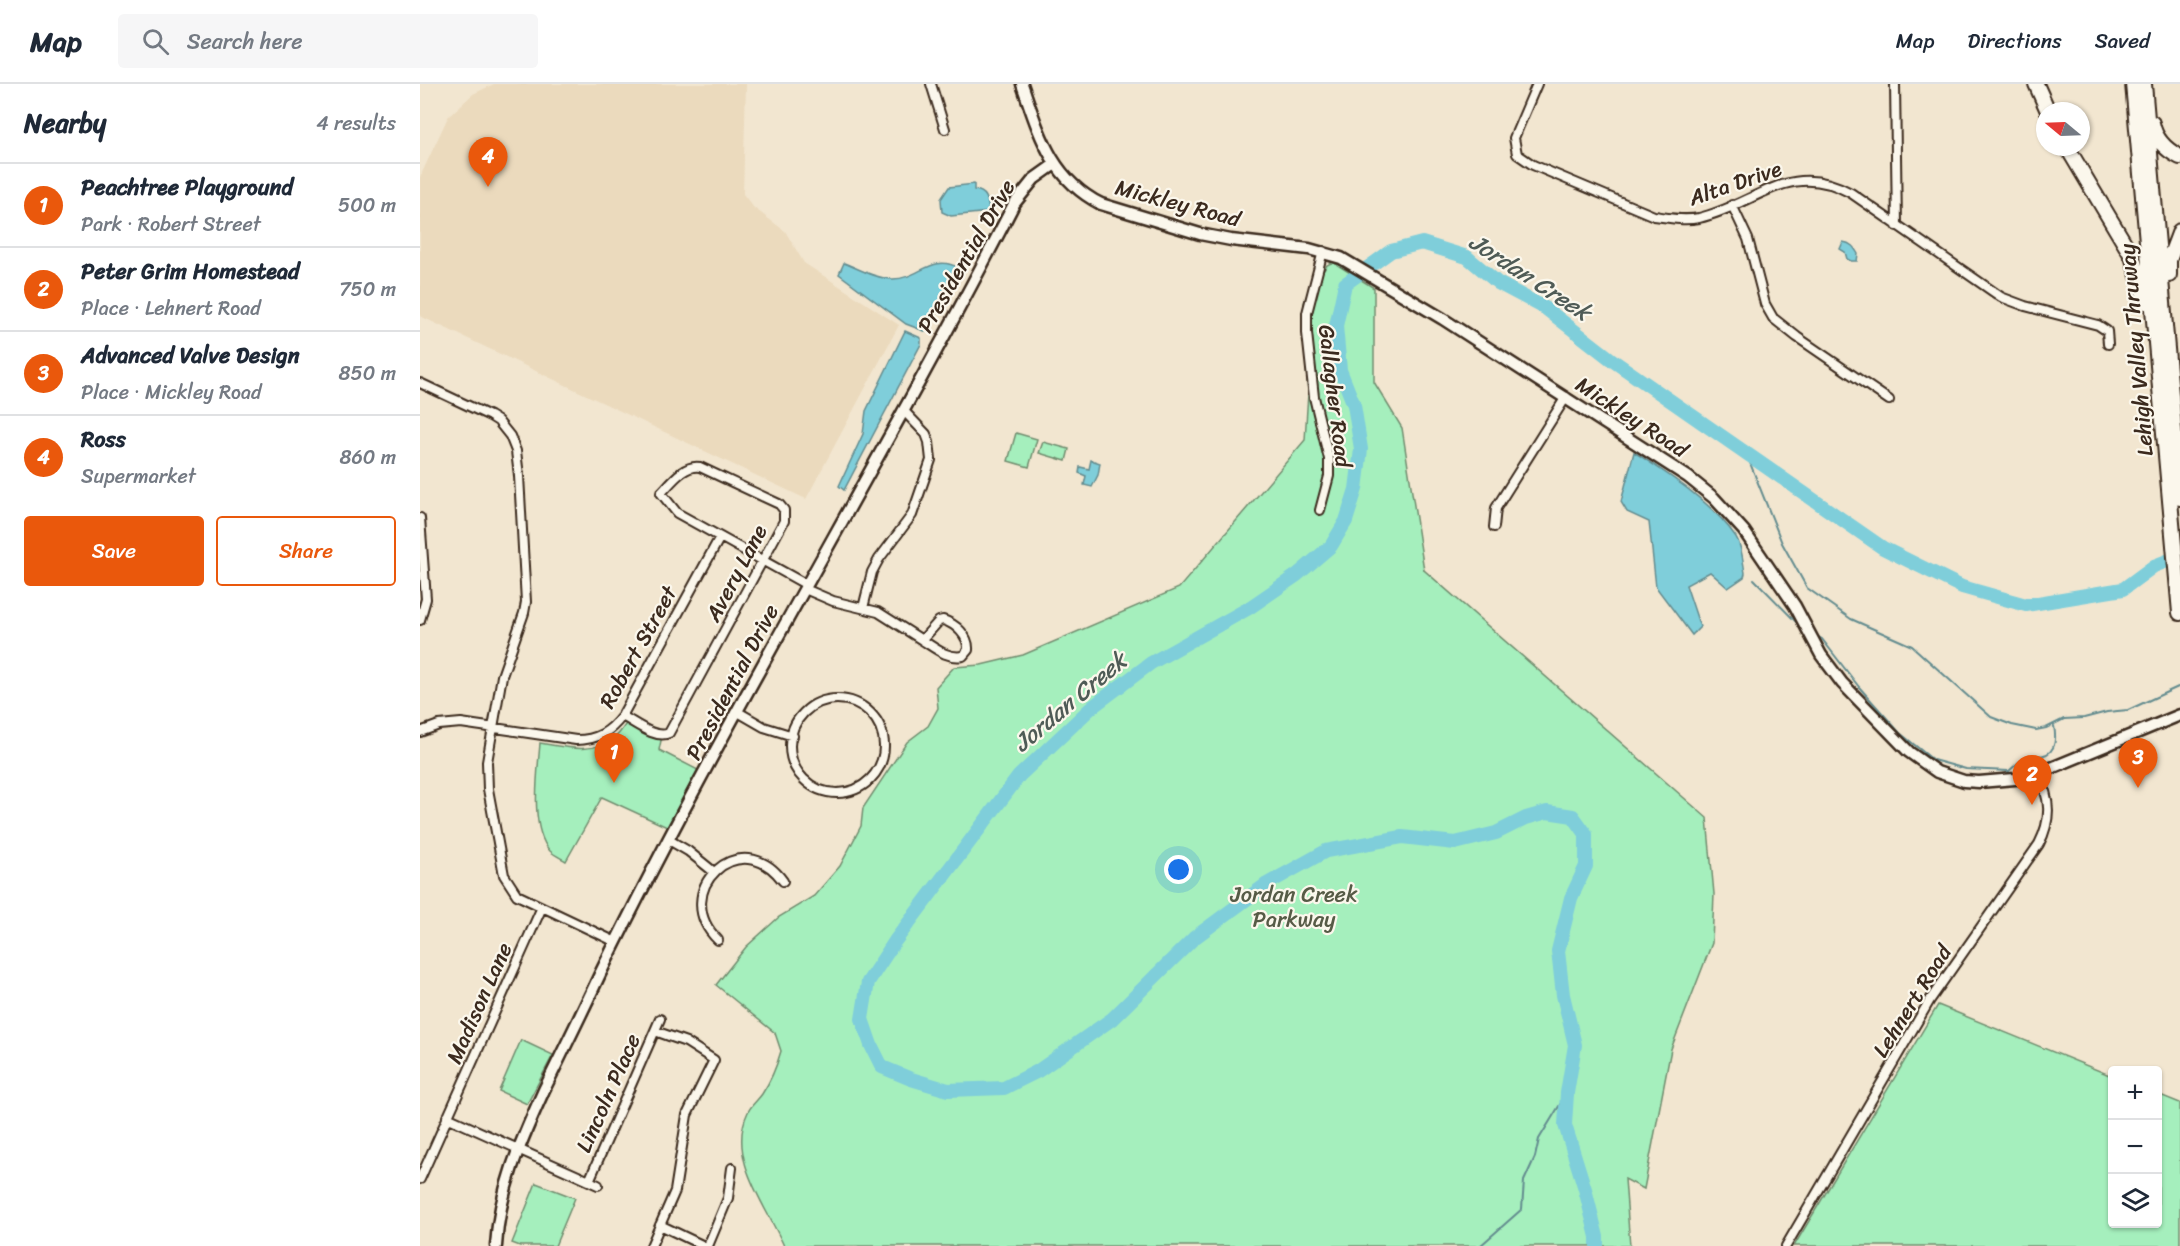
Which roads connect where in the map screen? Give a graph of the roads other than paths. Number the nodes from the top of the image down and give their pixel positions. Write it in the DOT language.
graph roads {
  1 [pos="931,84"];
  2 [pos="1022,84"];
  3 [pos="1538,84"];
  4 [pos="1895,84"];
  5 [pos="2036,84"];
  6 [pos="2141,85"];
  7 [pos="2044,102"];
  8 [pos="945,129"];
  9 [pos="2072,156"];
  10 [pos="2180,157"];
  11 [pos="1055,164"];
  12 [pos="1732,205"];
  13 [pos="1897,226"];
  14 [pos="2180,231"];
  15 [pos="1323,251"];
  16 [pos="2156,340"];
  17 [pos="2108,344"];
  18 [pos="420,383"];
  19 [pos="1566,397"];
  20 [pos="1889,400"];
  21 [pos="903,410"];
  22 [pos="2173,415"];
  23 [pos="2177,498"];
  24 [pos="1320,510"];
  25 [pos="420,518"];
  26 [pos="1494,527"];
  27 [pos="720,537"];
  28 [pos="763,561"];
  29 [pos="806,587"];
  30 [pos="863,608"];
  31 [pos="2180,613"];
  32 [pos="420,620"];
  33 [pos="922,640"];
  34 [pos="738,712"];
  35 [pos="2180,715"];
  36 [pos="622,716"];
  37 [pos="493,728"];
  38 [pos="420,732"];
  39 [pos="793,736"];
  40 [pos="2037,774"];
  41 [pos="669,840"];
  42 [pos="714,872"];
  43 [pos="783,881"];
  44 [pos="542,907"];
  45 [pos="718,940"];
  46 [pos="616,942"];
  47 [pos="660,1019"];
  48 [pos="655,1031"];
  49 [pos="447,1117"];
  50 [pos="518,1149"];
  51 [pos="732,1168"];
  52 [pos="420,1179"];
  53 [pos="589,1181"];
  54 [pos="598,1185"];
  55 [pos="660,1225"];
  56 [pos="496,1246"];
  57 [pos="651,1246"];
  58 [pos="706,1246"];
  59 [pos="1786,1246"];
  1 -- 8 [label="street"];
  2 -- 11 [label="street, Mickley Road"];
  3 -- 12 [label="street, Alta Drive"];
  4 -- 13 [label="street"];
  5 -- 7 [label="highway"];
  6 -- 10 [label="highway"];
  6 -- 16 [label="highway, Lehigh Valley Thruway"];
  6 -- 22 [label="highway, Lehigh Valley Thruway"];
  9 -- 16 [label="highway"];
  11 -- 15 [label="street, Mickley Road"];
  11 -- 21 [label="street, Presidential Drive"];
  12 -- 13 [label="street, Alta Drive"];
  12 -- 20 [label="street"];
  13 -- 17 [label="street, Alta Drive"];
  14 -- 22 [label="highway"];
  15 -- 19 [label="street, Mickley Road"];
  15 -- 24 [label="street, Gallagher Road"];
  16 -- 23 [label="highway, Lehigh Valley Thruway"];
  18 -- 37 [label="street"];
  19 -- 26 [label="street"];
  19 -- 40 [label="street, Mickley Road"];
  21 -- 29 [label="street, Presidential Drive"];
  21 -- 30 [label="street"];
  22 -- 23 [label="highway, Lehigh Valley Thruway"];
  23 -- 31 [label="highway, Lehigh Valley Thruway"];
  25 -- 32 [label="street"];
  27 -- 28 [label="street"];
  27 -- 28 [label="street, Avery Lane"];
  27 -- 36 [label="street, Robert Street"];
  28 -- 29 [label="street"];
  28 -- 36 [label="street, Avery Lane"];
  29 -- 30 [label="street"];
  29 -- 34 [label="street, Presidential Drive"];
  30 -- 33 [label="street"];
  33 -- 33 [label="street"];
  34 -- 39 [label="street"];
  34 -- 41 [label="street, Presidential Drive"];
  35 -- 40 [label="street, Mickley Road"];
  36 -- 37 [label="street, Robert Street"];
  37 -- 38 [label="street, Robert Street"];
  37 -- 44 [label="street"];
  39 -- 39 [label="street"];
  40 -- 59 [label="street, Lehnert Road"];
  41 -- 42 [label="street"];
  41 -- 46 [label="street, Presidential Drive"];
  42 -- 43 [label="street"];
  42 -- 45 [label="street"];
  44 -- 46 [label="street"];
  44 -- 49 [label="street, Madison Lane"];
  46 -- 50 [label="street, Presidential Drive"];
  47 -- 48 [label="street, Lincoln Place"];
  48 -- 53 [label="street, Lincoln Place"];
  48 -- 55 [label="street"];
  49 -- 50 [label="street, Lincoln Place"];
  49 -- 52 [label="street, Madison Lane"];
  50 -- 53 [label="street, Lincoln Place"];
  50 -- 56 [label="street, Presidential Drive"];
  51 -- 58 [label="street"];
  53 -- 54 [label="street, Lincoln Place"];
  55 -- 57 [label="street"];
  55 -- 58 [label="street"];
}
